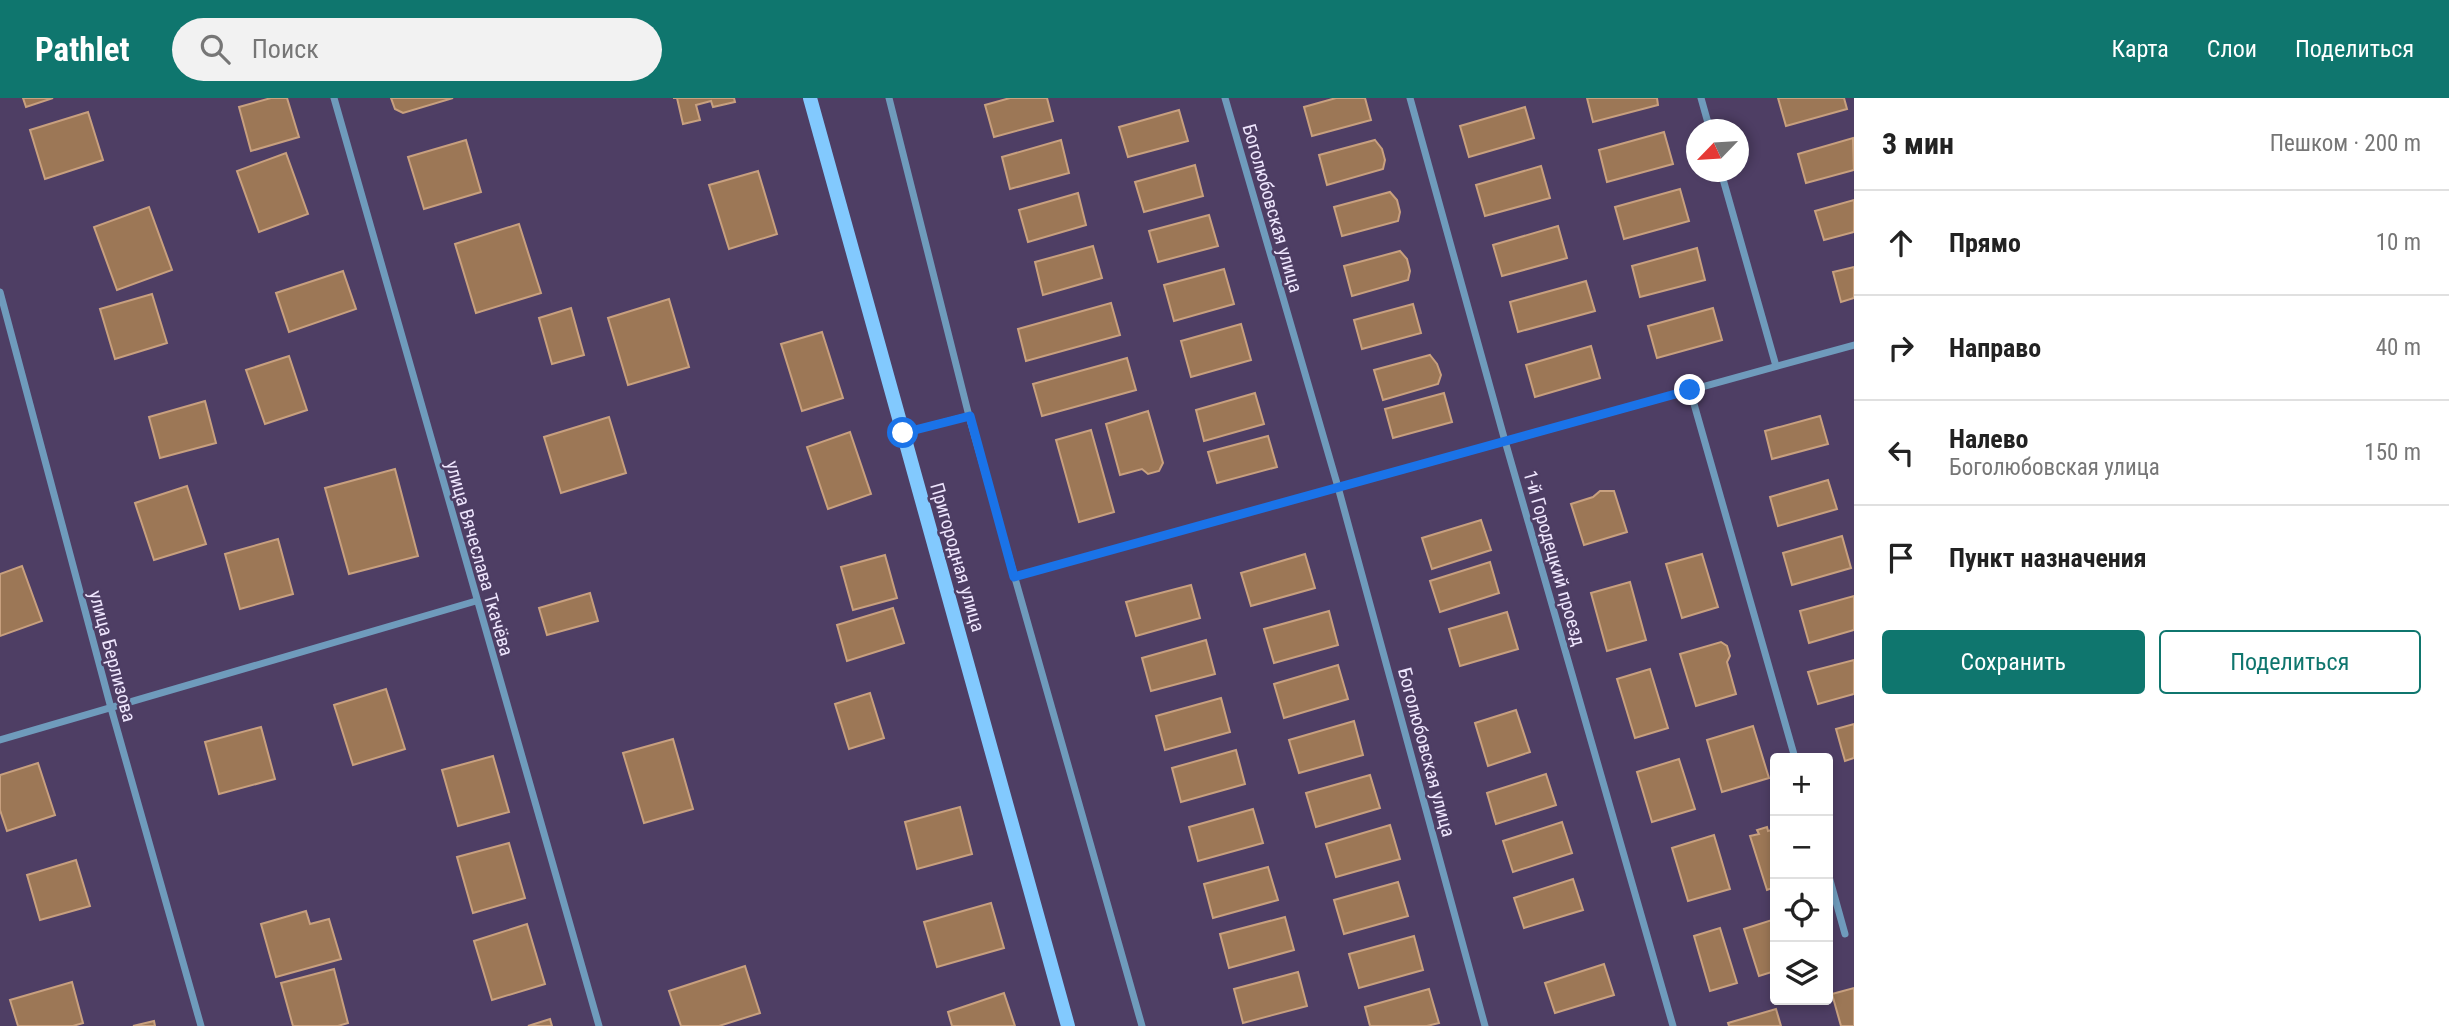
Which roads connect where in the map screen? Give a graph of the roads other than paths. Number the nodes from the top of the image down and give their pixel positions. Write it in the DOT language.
graph roads {
  1 [pos="334,98"];
  2 [pos="810,98"];
  3 [pos="889,98"];
  4 [pos="1225,98"];
  5 [pos="1410,98"];
  6 [pos="1701,98"];
  7 [pos="1707,119"];
  8 [pos="1724,182"];
  9 [pos="0,292"];
  10 [pos="1854,345"];
  11 [pos="1776,366"];
  12 [pos="1690,390"];
  13 [pos="970,416"];
  14 [pos="903,433"];
  15 [pos="1505,441"];
  16 [pos="1338,487"];
  17 [pos="1014,577"];
  18 [pos="476,601"];
  19 [pos="111,708"];
  20 [pos="0,740"];
  21 [pos="1794,753"];
  22 [pos="1830,879"];
  23 [pos="1845,934"];
  24 [pos="201,1026"];
  25 [pos="599,1026"];
  26 [pos="1068,1026"];
  27 [pos="1142,1026"];
  28 [pos="1485,1026"];
  29 [pos="1673,1026"];
  1 -- 18 [label="street, улица Вячеслава Ткачёва"];
  2 -- 14 [label="street, Пригородная улица"];
  3 -- 13 [label="street"];
  4 -- 16 [label="street, Боголюбовская улица"];
  5 -- 15 [label="street, 1-й Городецкий проезд"];
  6 -- 7 [label="street"];
  8 -- 11 [label="street"];
  9 -- 19 [label="street, улица Берлизова"];
  10 -- 11 [label="street"];
  11 -- 12 [label="street"];
  12 -- 15 [label="street"];
  12 -- 21 [label="street"];
  13 -- 14 [label="street"];
  13 -- 17 [label="street"];
  14 -- 26 [label="street, Пригородная улица"];
  15 -- 16 [label="street"];
  15 -- 29 [label="street, 1-й Городецкий проезд"];
  16 -- 17 [label="street"];
  16 -- 28 [label="street, Боголюбовская улица"];
  17 -- 27 [label="street"];
  18 -- 19 [label="street"];
  18 -- 25 [label="street, улица Вячеслава Ткачёва"];
  19 -- 20 [label="street"];
  19 -- 24 [label="street, улица Берлизова"];
  22 -- 23 [label="street"];
}
